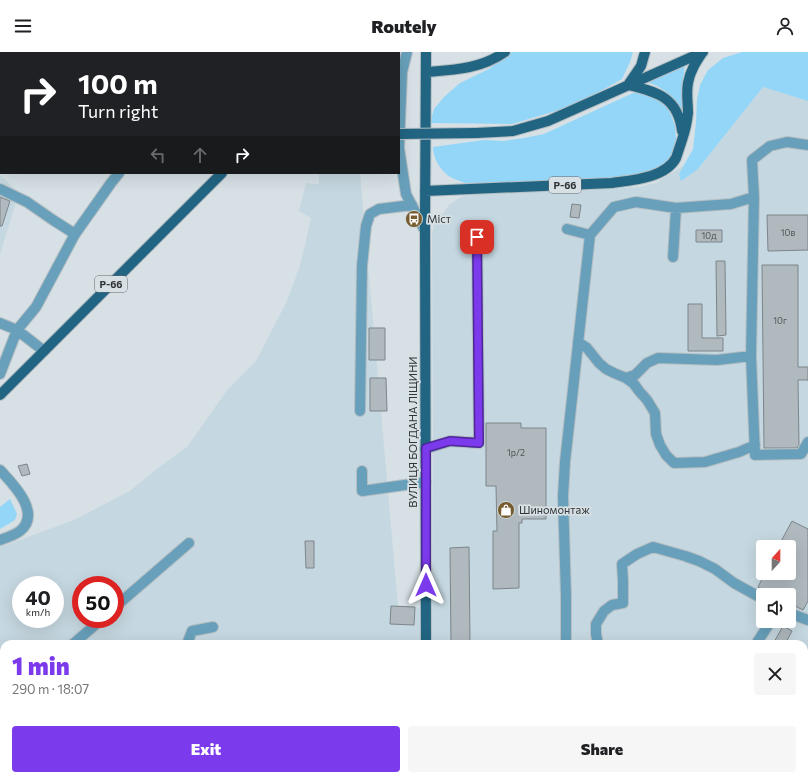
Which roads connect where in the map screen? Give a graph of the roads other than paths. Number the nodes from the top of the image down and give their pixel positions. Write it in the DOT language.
graph roads {
  1 [pos="407,52"];
  2 [pos="426,52"];
  3 [pos="504,52"];
  4 [pos="646,52"];
  5 [pos="703,52"];
  6 [pos="426,72"];
  7 [pos="628,85"];
  8 [pos="400,123"];
  9 [pos="400,134"];
  10 [pos="683,138"];
  11 [pos="808,145"];
  12 [pos="400,155"];
  13 [pos="118,174"];
  14 [pos="221,174"];
  15 [pos="0,189"];
  16 [pos="425,191"];
  17 [pos="754,197"];
  18 [pos="412,205"];
  19 [pos="676,208"];
  20 [pos="567,229"];
  21 [pos="425,231"];
  22 [pos="75,234"];
  23 [pos="590,235"];
  24 [pos="477,237"];
  25 [pos="673,257"];
  26 [pos="0,323"];
  27 [pos="17,330"];
  28 [pos="578,342"];
  29 [pos="44,351"];
  30 [pos="751,356"];
  31 [pos="0,374"];
  32 [pos="626,378"];
  33 [pos="0,395"];
  34 [pos="360,411"];
  35 [pos="808,442"];
  36 [pos="755,445"];
  37 [pos="426,448"];
  38 [pos="0,470"];
  39 [pos="362,471"];
  40 [pos="426,482"];
  41 [pos="0,540"];
  42 [pos="189,543"];
  43 [pos="756,595"];
  44 [pos="124,600"];
  45 [pos="796,616"];
  46 [pos="808,620"];
  47 [pos="213,627"];
  48 [pos="92,628"];
  49 [pos="766,628"];
  50 [pos="78,640"];
  51 [pos="189,640"];
  52 [pos="426,640"];
  53 [pos="566,640"];
  54 [pos="597,640"];
  55 [pos="759,640"];
  1 -- 8 [label="street"];
  2 -- 6 [label="main road"];
  3 -- 6 [label="main road"];
  4 -- 7 [label="main road"];
  5 -- 7 [label="main road"];
  5 -- 10 [label="main road"];
  6 -- 16 [label="main road, ВУЛИЦЯ БОГДАНА ЛІЩИНИ"];
  7 -- 9 [label="main road, bridge"];
  7 -- 10 [label="main road"];
  10 -- 16 [label="main road, Р-66"];
  11 -- 17 [label="street"];
  12 -- 18 [label="street"];
  13 -- 22 [label="street"];
  14 -- 29 [label="main road, Р-66"];
  15 -- 22 [label="street"];
  16 -- 21 [label="main road, ВУЛИЦЯ БОГДАНА ЛІЩИНИ"];
  17 -- 19 [label="street"];
  17 -- 30 [label="street"];
  18 -- 21 [label="street"];
  18 -- 34 [label="street"];
  19 -- 23 [label="street"];
  19 -- 25 [label="street"];
  20 -- 23 [label="street"];
  21 -- 37 [label="main road, ВУЛИЦЯ БОГДАНА ЛІЩИНИ"];
  22 -- 27 [label="street"];
  23 -- 28 [label="street"];
  24 -- 37 [label="street"];
  26 -- 27 [label="street"];
  27 -- 29 [label="street"];
  27 -- 31 [label="street"];
  28 -- 32 [label="street"];
  28 -- 53 [label="street"];
  29 -- 33 [label="main road, Р-66"];
  30 -- 32 [label="street"];
  30 -- 36 [label="street"];
  32 -- 36 [label="street"];
  35 -- 36 [label="street"];
  37 -- 40 [label="main road, ВУЛИЦЯ БОГДАНА ЛІЩИНИ"];
  38 -- 41 [label="street"];
  39 -- 40 [label="street"];
  40 -- 52 [label="main road, ВУЛИЦЯ БОГДАНА ЛІЩИНИ"];
  42 -- 44 [label="street"];
  43 -- 54 [label="street"];
  45 -- 46 [label="street"];
  47 -- 51 [label="street"];
  48 -- 50 [label="street"];
  49 -- 55 [label="street"];
}
